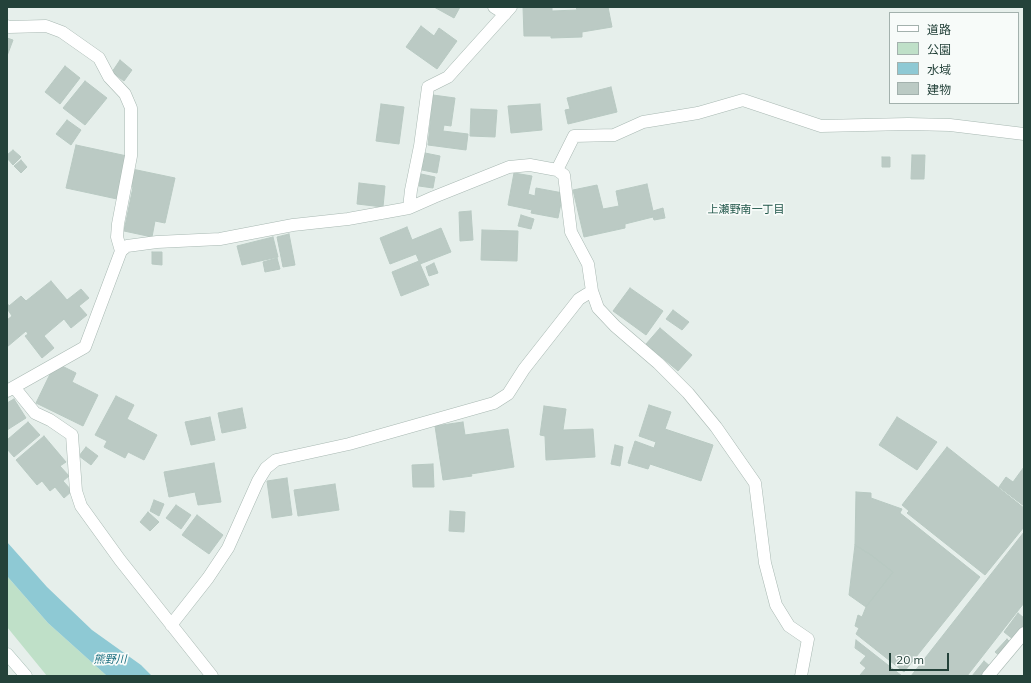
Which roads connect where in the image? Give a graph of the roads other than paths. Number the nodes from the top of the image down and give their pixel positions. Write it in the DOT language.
graph roads {
  1 [pos="494,7"];
  2 [pos="508,11"];
  3 [pos="7,26"];
  4 [pos="1024,134"];
  5 [pos="557,170"];
  6 [pos="409,208"];
  7 [pos="121,250"];
  8 [pos="592,291"];
  9 [pos="10,389"];
  10 [pos="171,625"];
  11 [pos="1024,634"];
  12 [pos="7,654"];
  13 [pos="26,676"];
  14 [pos="212,676"];
  15 [pos="801,676"];
  16 [pos="988,676"];
  1 -- 2 [label="street"];
  2 -- 6 [label="street"];
  3 -- 7 [label="street"];
  4 -- 5 [label="street"];
  5 -- 6 [label="street"];
  5 -- 8 [label="street"];
  6 -- 7 [label="street"];
  7 -- 9 [label="street"];
  8 -- 10 [label="street"];
  8 -- 15 [label="street"];
  9 -- 10 [label="street"];
  10 -- 14 [label="street"];
  11 -- 16 [label="street"];
  12 -- 13 [label="street"];
}
